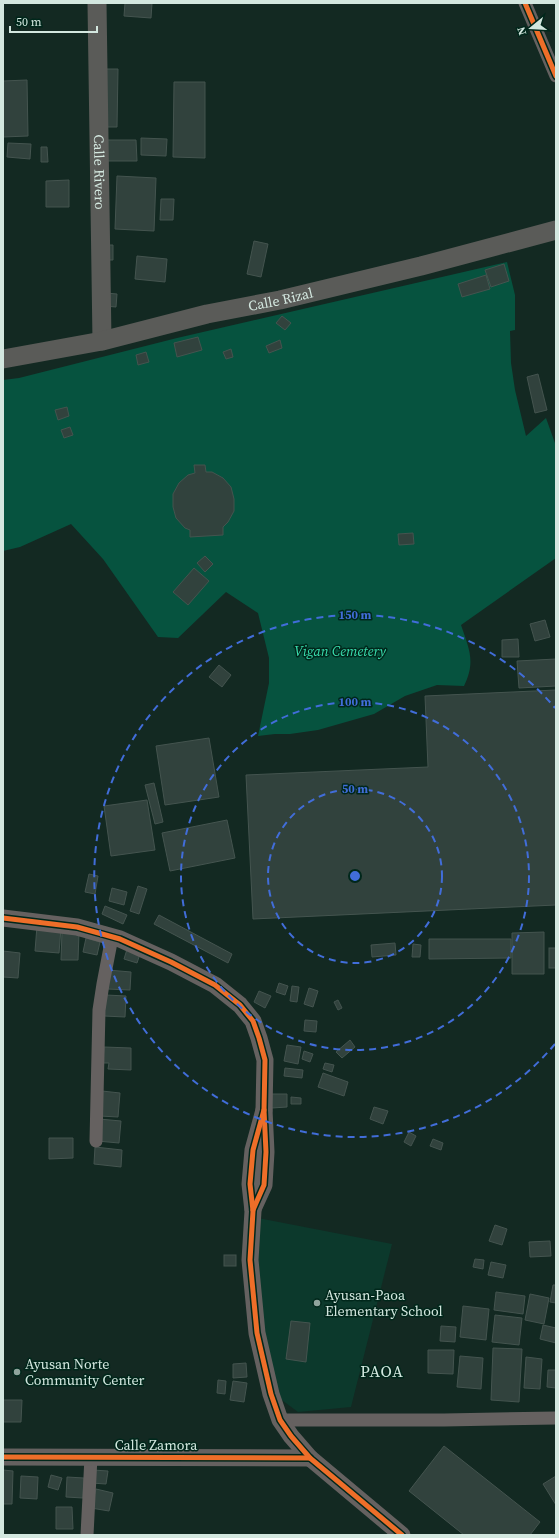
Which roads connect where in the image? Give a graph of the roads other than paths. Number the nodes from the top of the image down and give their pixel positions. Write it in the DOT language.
graph roads {
  1 [pos="97,3"];
  2 [pos="525,3"];
  3 [pos="556,76"];
  4 [pos="556,230"];
  5 [pos="102,341"];
  6 [pos="3,359"];
  7 [pos="3,918"];
  8 [pos="112,937"];
  9 [pos="96,1141"];
  10 [pos="556,1418"];
  11 [pos="280,1420"];
  12 [pos="3,1457"];
  13 [pos="91,1457"];
  14 [pos="310,1458"];
  15 [pos="87,1535"];
  16 [pos="402,1535"];
  1 -- 5 [label="main road, Calle Rivero"];
  2 -- 3 [label="street"];
  4 -- 5 [label="main road, Calle Rizal"];
  5 -- 6 [label="main road, Calle Rizal"];
  7 -- 8 [label="street"];
  8 -- 9 [label="street"];
  8 -- 11 [label="street"];
  10 -- 11 [label="street"];
  11 -- 14 [label="street"];
  12 -- 13 [label="street, Calle Zamora"];
  13 -- 14 [label="street, Calle Zamora"];
  13 -- 15 [label="street"];
  14 -- 16 [label="street"];
}
